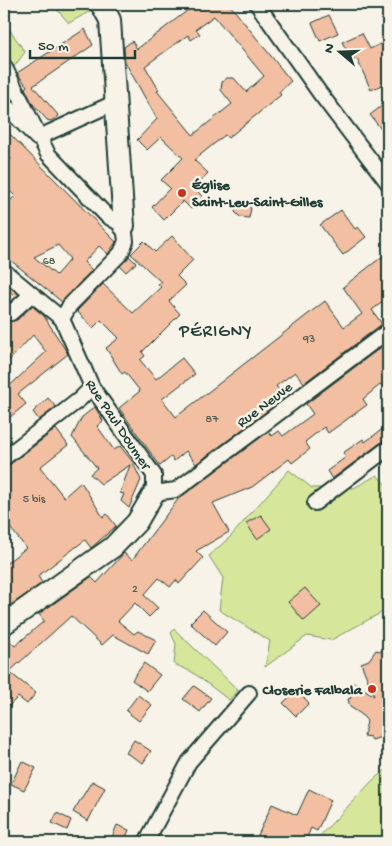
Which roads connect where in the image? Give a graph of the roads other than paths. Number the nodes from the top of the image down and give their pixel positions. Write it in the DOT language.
graph roads {
  1 [pos="100,4"];
  2 [pos="257,4"];
  3 [pos="4,66"];
  4 [pos="116,102"];
  5 [pos="4,104"];
  6 [pos="41,136"];
  7 [pos="388,183"];
  8 [pos="124,226"];
  9 [pos="4,271"];
  10 [pos="32,294"];
  11 [pos="4,308"];
  12 [pos="62,319"];
  13 [pos="388,331"];
  14 [pos="92,387"];
  15 [pos="388,448"];
  16 [pos="4,458"];
  17 [pos="154,493"];
  18 [pos="315,503"];
  19 [pos="4,624"];
  20 [pos="248,693"];
  21 [pos="146,842"];
  1 -- 4 [label="street"];
  2 -- 7 [label="street"];
  3 -- 6 [label="street"];
  4 -- 6 [label="street"];
  4 -- 8 [label="street"];
  5 -- 6 [label="street"];
  6 -- 8 [label="street"];
  8 -- 12 [label="street"];
  9 -- 10 [label="street"];
  10 -- 11 [label="street"];
  10 -- 12 [label="street"];
  12 -- 14 [label="street, Rue Paul Doumer"];
  13 -- 17 [label="street, Rue Neuve"];
  14 -- 16 [label="street"];
  14 -- 17 [label="street, Rue Paul Doumer"];
  15 -- 18 [label="street"];
  17 -- 19 [label="street"];
  20 -- 21 [label="street"];
}
